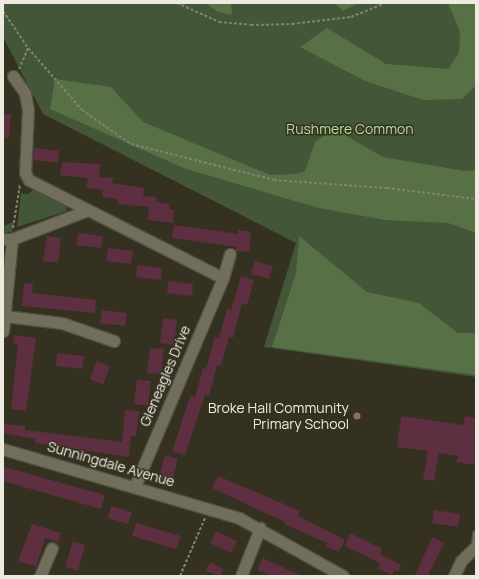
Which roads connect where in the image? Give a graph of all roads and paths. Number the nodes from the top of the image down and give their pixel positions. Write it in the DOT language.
graph roads {
  1 [pos="177,3"];
  2 [pos="385,3"];
  3 [pos="3,11"];
  4 [pos="28,48"];
  5 [pos="13,76"];
  6 [pos="25,173"];
  7 [pos="476,199"];
  8 [pos="88,210"];
  9 [pos="8,239"];
  10 [pos="230,254"];
  11 [pos="223,278"];
  12 [pos="5,316"];
  13 [pos="3,331"];
  14 [pos="114,341"];
  15 [pos="3,448"];
  16 [pos="135,486"];
  17 [pos="210,508"];
  18 [pos="260,528"];
  19 [pos="476,534"];
  20 [pos="476,547"];
  21 [pos="52,548"];
  22 [pos="40,576"];
  23 [pos="180,576"];
  24 [pos="241,576"];
  25 [pos="343,576"];
  26 [pos="454,576"];
  1 -- 2 [label="path"];
  3 -- 4 [label="path"];
  4 -- 5 [label="path"];
  4 -- 7 [label="path"];
  5 -- 6 [label="street"];
  6 -- 8 [label="street"];
  6 -- 9 [label="path"];
  8 -- 9 [label="street"];
  8 -- 11 [label="street"];
  9 -- 12 [label="street"];
  10 -- 11 [label="street, Gleneagles Drive"];
  11 -- 16 [label="street, Gleneagles Drive"];
  12 -- 13 [label="street"];
  12 -- 14 [label="street"];
  15 -- 16 [label="street, Sunningdale Avenue"];
  16 -- 17 [label="street, Sunningdale Avenue"];
  17 -- 18 [label="street, Sunningdale Avenue"];
  17 -- 23 [label="path"];
  18 -- 24 [label="street"];
  18 -- 25 [label="street, Sunningdale Avenue"];
  19 -- 20 [label="lane"];
  20 -- 26 [label="street"];
  21 -- 22 [label="street"];
}
